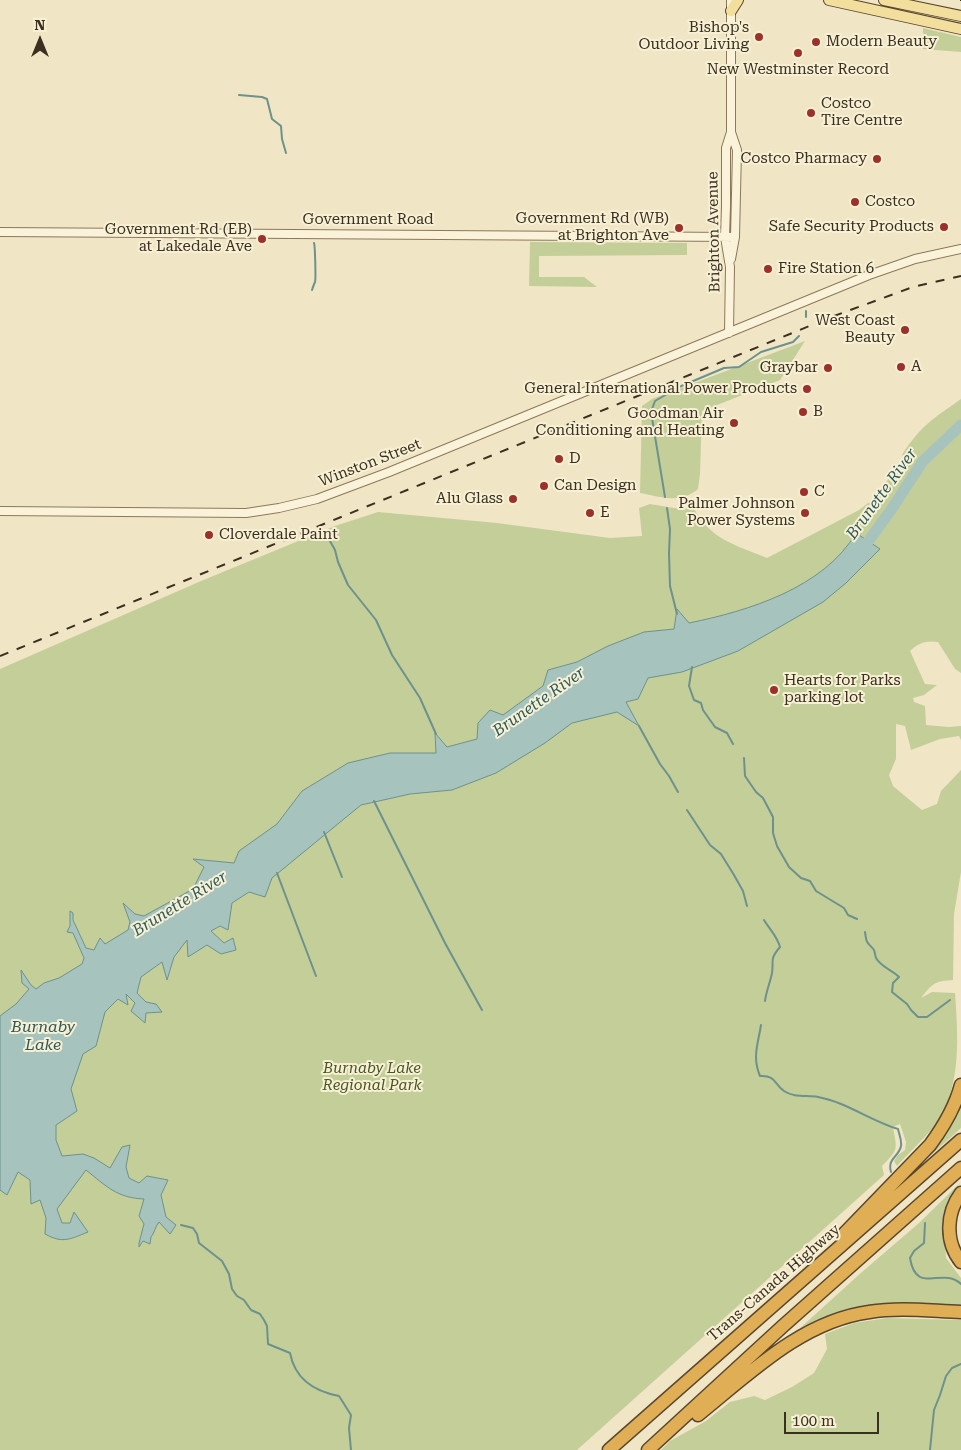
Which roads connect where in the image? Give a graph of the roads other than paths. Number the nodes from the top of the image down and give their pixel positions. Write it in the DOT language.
graph roads {
  1 [pos="738,0"];
  2 [pos="830,0"];
  3 [pos="884,0"];
  4 [pos="731,5"];
  5 [pos="961,16"];
  6 [pos="961,28"];
  7 [pos="731,132"];
  8 [pos="0,232"];
  9 [pos="725,237"];
  10 [pos="735,237"];
  11 [pos="961,249"];
  12 [pos="730,267"];
  13 [pos="729,333"];
  14 [pos="0,511"];
  15 [pos="961,1085"];
  16 [pos="961,1140"];
  17 [pos="961,1168"];
  18 [pos="961,1192"];
  19 [pos="961,1262"];
  20 [pos="814,1269"];
  21 [pos="961,1312"];
  22 [pos="650,1449"];
  23 [pos="609,1450"];
  1 -- 4 [label="main road"];
  2 -- 6 [label="main road"];
  3 -- 5 [label="main road"];
  4 -- 7 [label="street, Brighton Avenue"];
  7 -- 9 [label="street, Brighton Avenue"];
  7 -- 10 [label="street, Brighton Avenue"];
  8 -- 9 [label="street, Government Road"];
  9 -- 10 [label="street, Government Road"];
  9 -- 12 [label="street, Brighton Avenue"];
  10 -- 12 [label="street, Brighton Avenue"];
  11 -- 13 [label="street, Winston Street"];
  12 -- 13 [label="street, Brighton Avenue"];
  13 -- 14 [label="street, Winston Street"];
  15 -- 20 [label="highway"];
  16 -- 20 [label="highway, Trans-Canada Highway"];
  17 -- 22 [label="highway"];
  18 -- 19 [label="highway"];
  20 -- 23 [label="highway, Trans-Canada Highway"];
  21 -- 22 [label="highway"];
}
